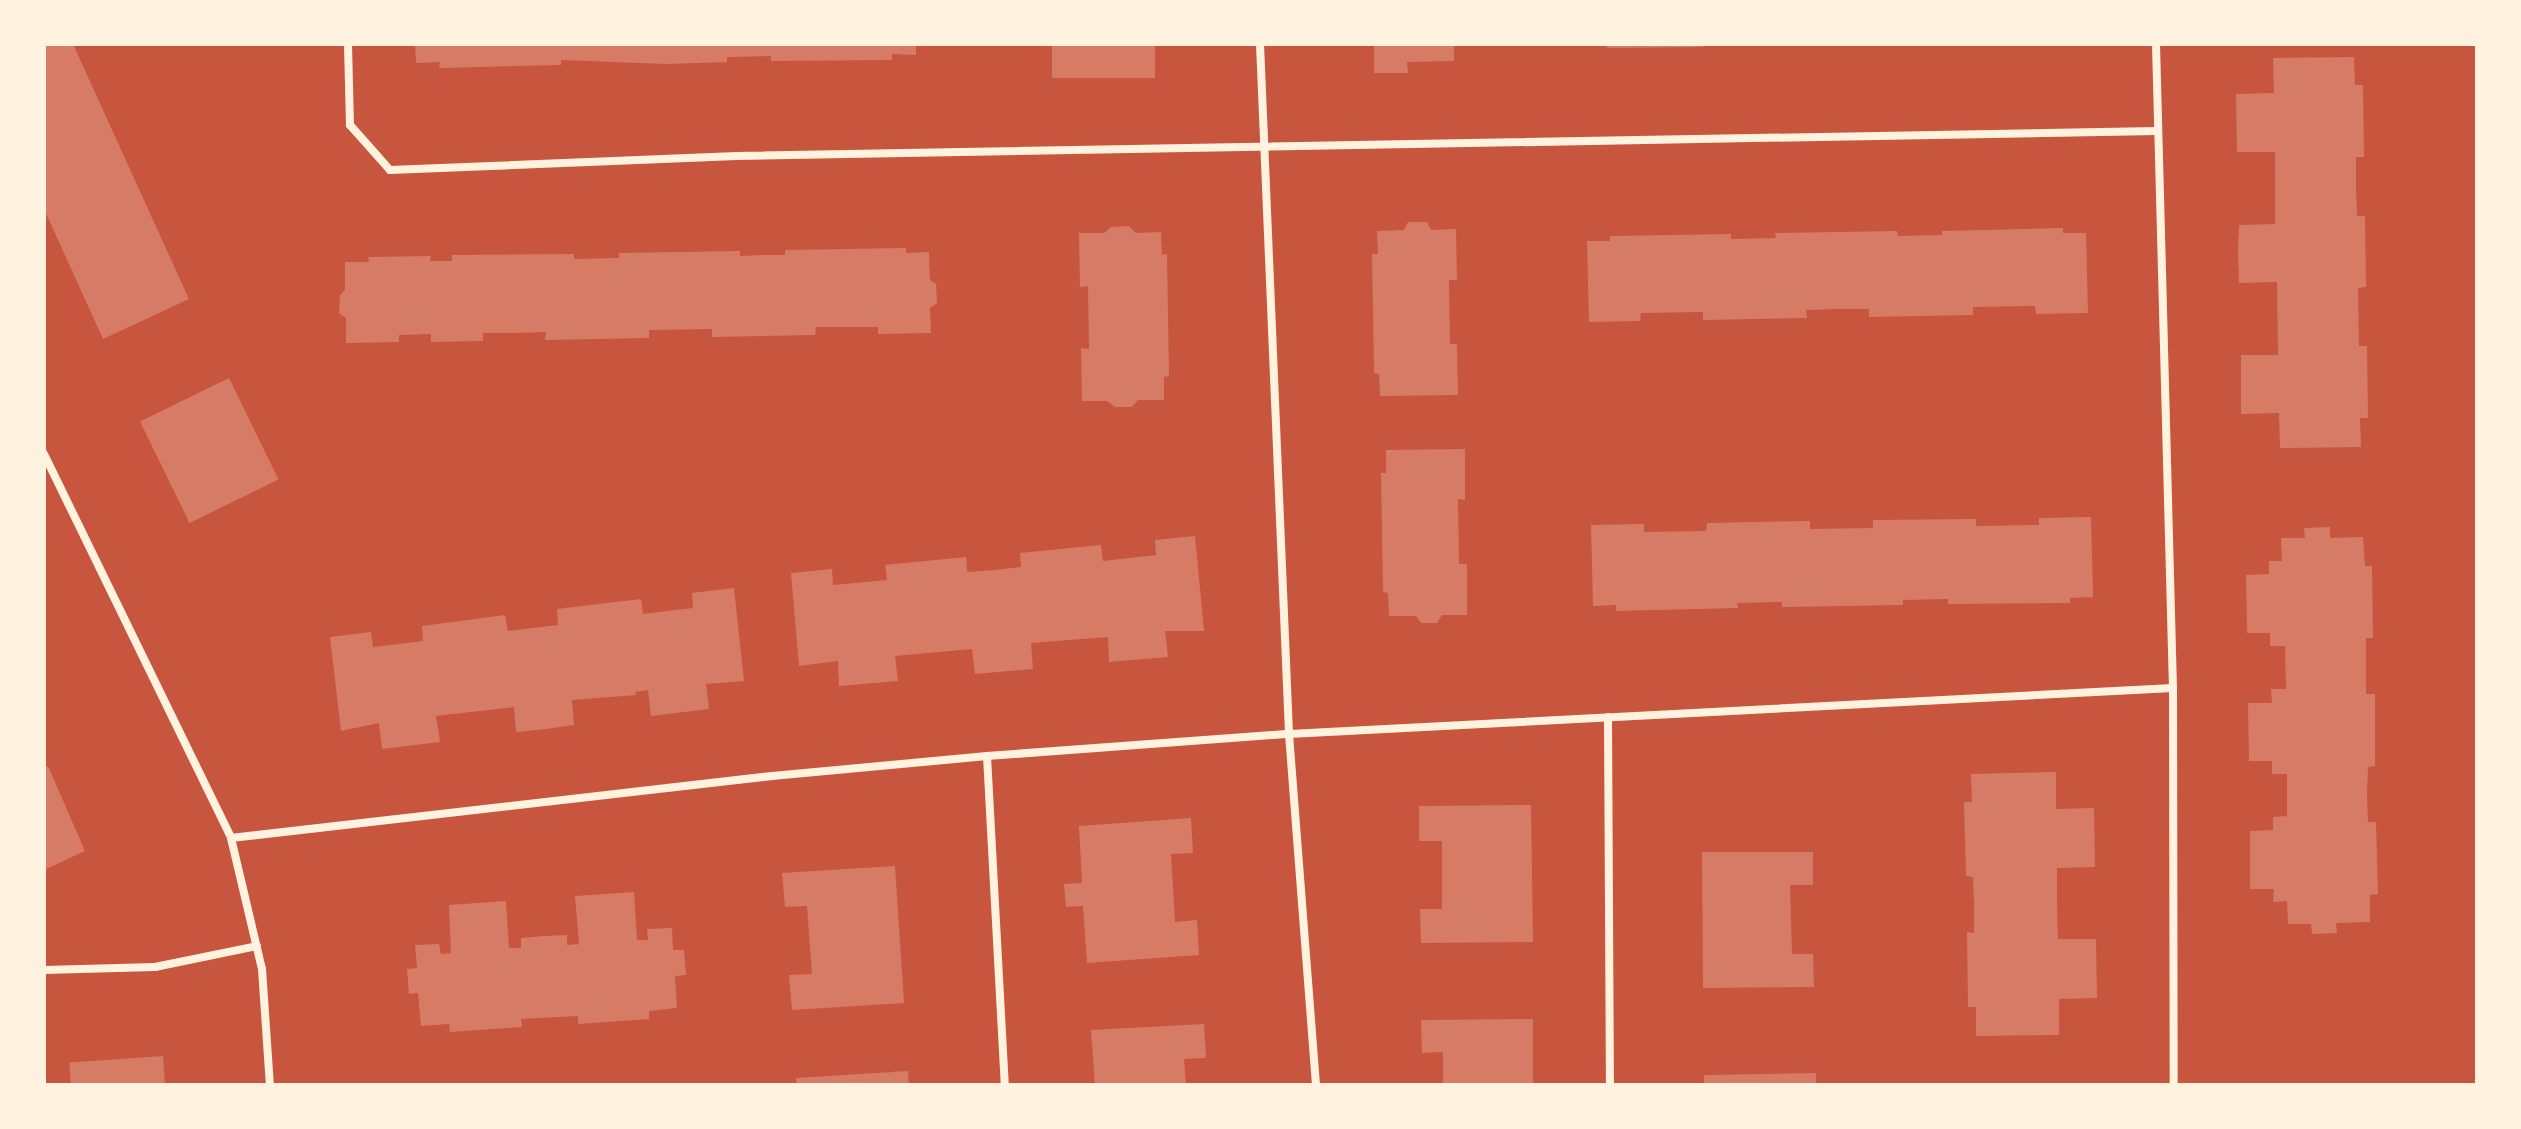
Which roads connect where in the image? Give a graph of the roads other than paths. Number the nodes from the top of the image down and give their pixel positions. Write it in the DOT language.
graph roads {
  1 [pos="348,44"];
  2 [pos="1260,44"];
  3 [pos="2156,44"];
  4 [pos="2157,131"];
  5 [pos="1262,145"];
  6 [pos="44,454"];
  7 [pos="2173,688"];
  8 [pos="1608,717"];
  9 [pos="1289,734"];
  10 [pos="987,756"];
  11 [pos="231,838"];
  12 [pos="257,946"];
  13 [pos="44,970"];
  14 [pos="270,1085"];
  15 [pos="1005,1085"];
  16 [pos="1316,1085"];
  17 [pos="1610,1085"];
  18 [pos="2174,1085"];
  1 -- 5 [label="street"];
  2 -- 5 [label="street"];
  3 -- 4 [label="street"];
  4 -- 5 [label="street"];
  4 -- 7 [label="street"];
  5 -- 9 [label="street"];
  6 -- 11 [label="street"];
  7 -- 8 [label="street"];
  7 -- 18 [label="street"];
  8 -- 9 [label="street"];
  8 -- 17 [label="street"];
  9 -- 10 [label="street"];
  9 -- 16 [label="street"];
  10 -- 11 [label="street"];
  10 -- 15 [label="street"];
  11 -- 12 [label="street"];
  12 -- 13 [label="street"];
  12 -- 14 [label="street"];
}
